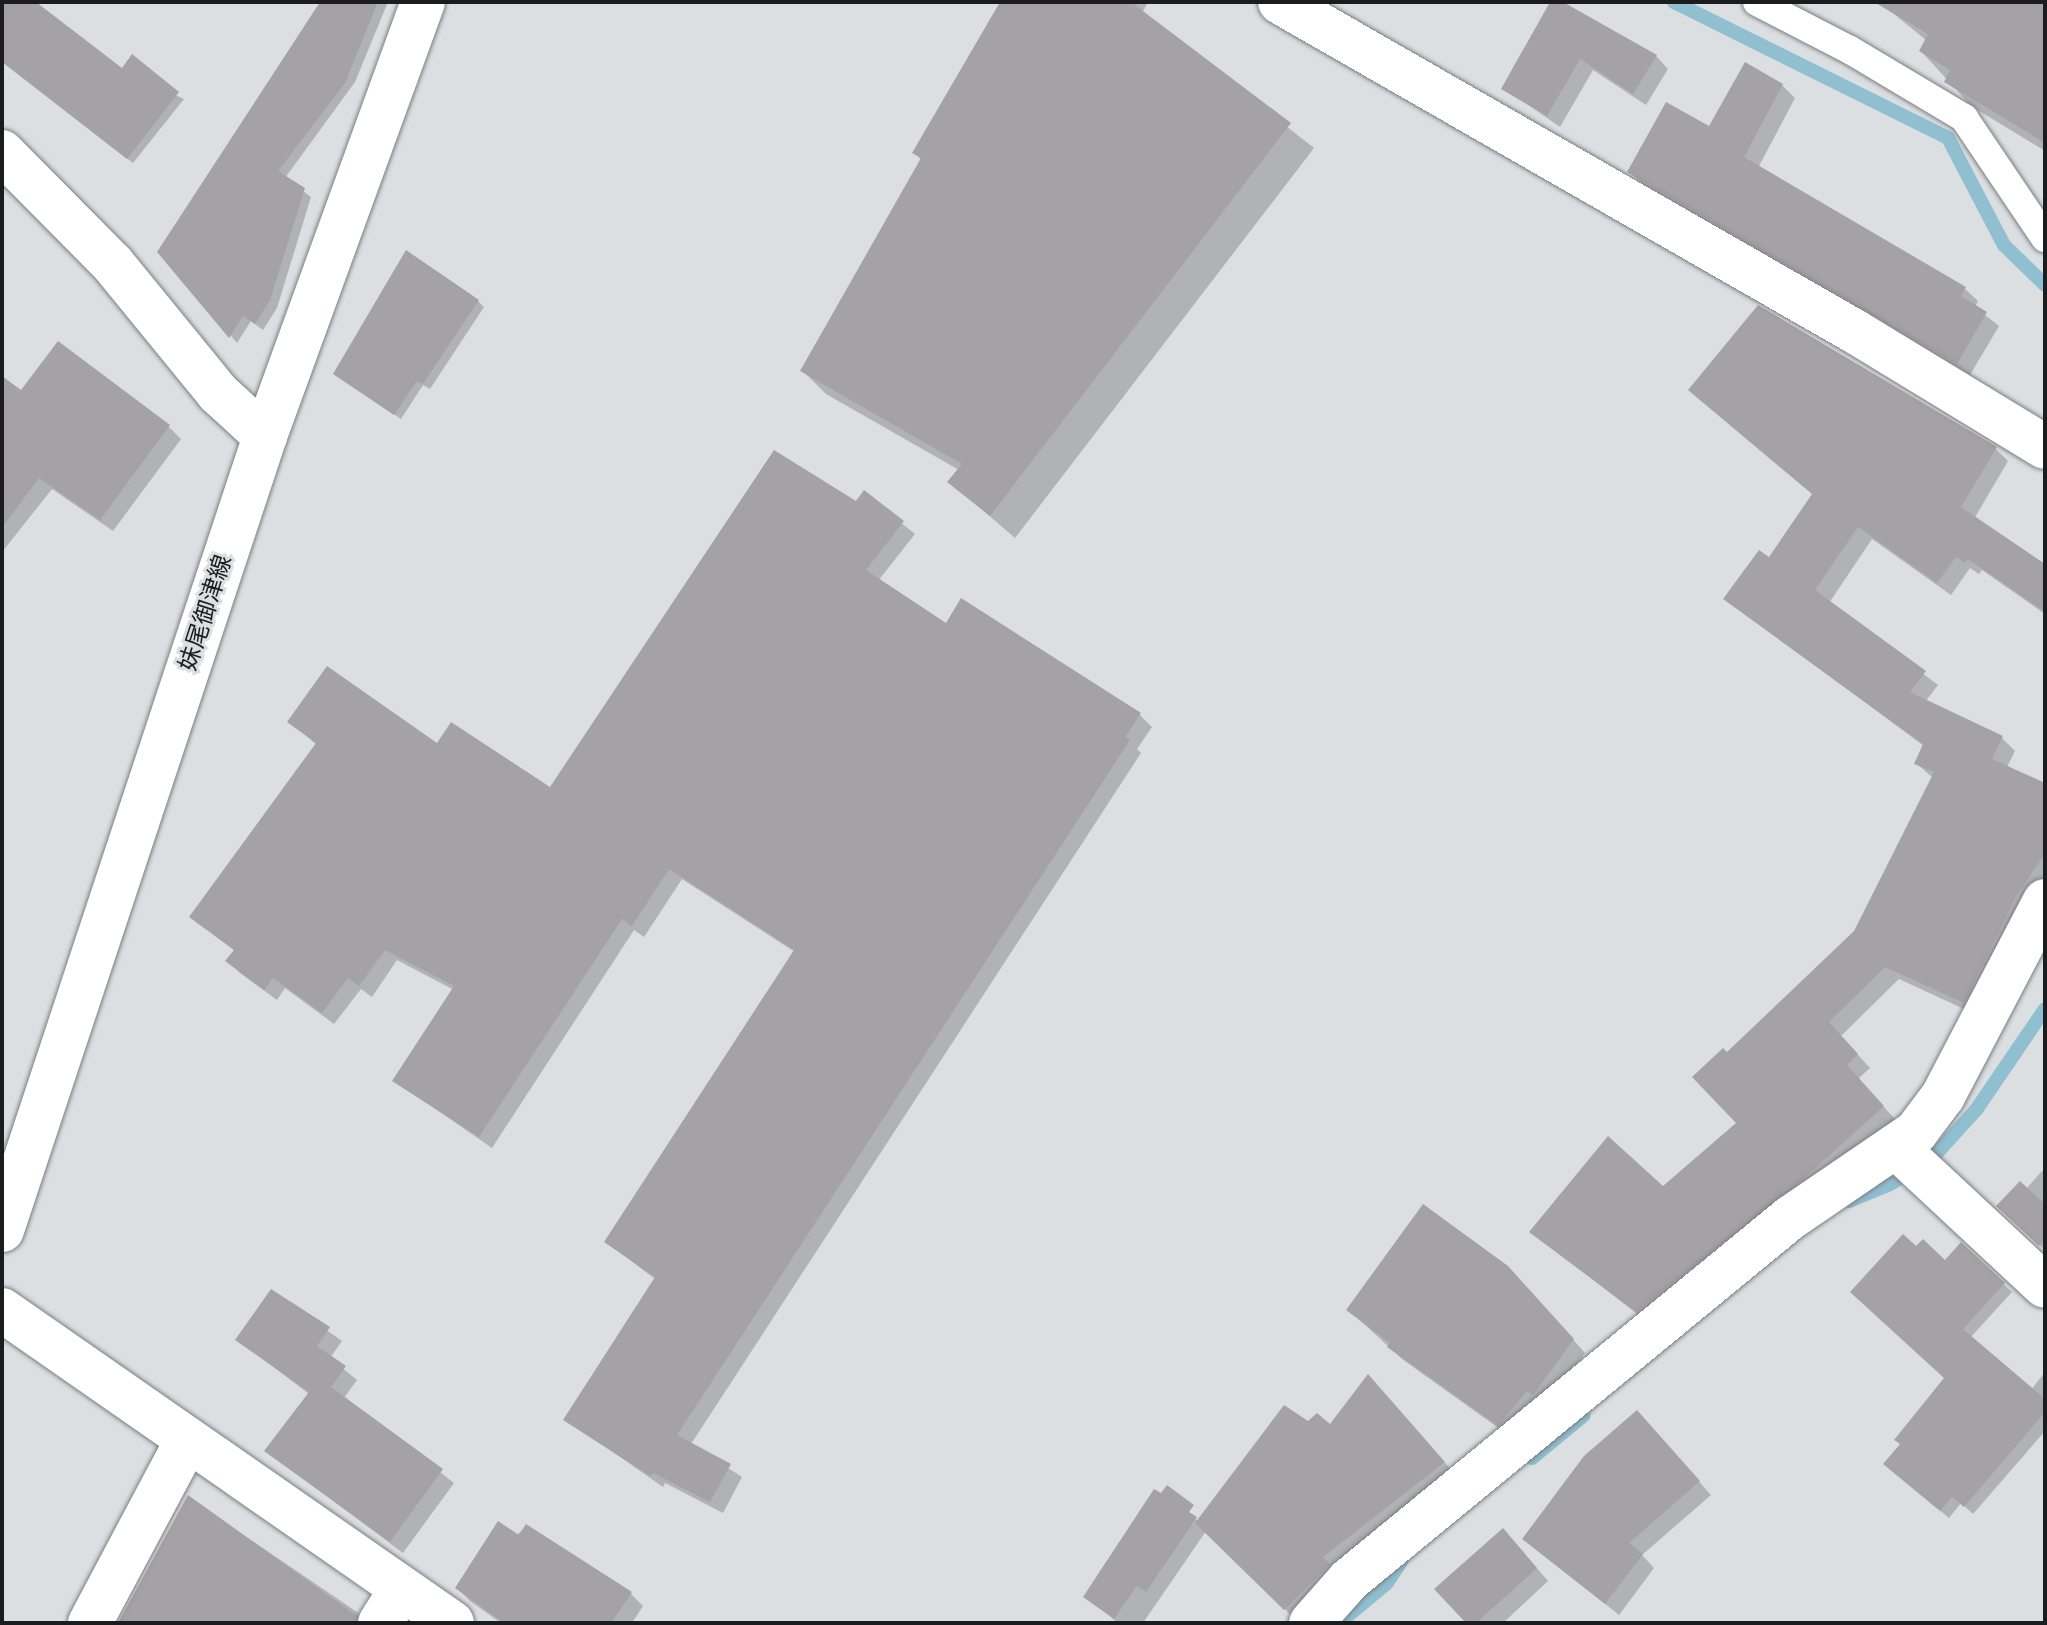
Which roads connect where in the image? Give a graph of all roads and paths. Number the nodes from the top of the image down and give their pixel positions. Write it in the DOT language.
graph roads {
  1 [pos="423,2"];
  2 [pos="1280,2"];
  3 [pos="1757,2"];
  4 [pos="2,152"];
  5 [pos="2045,238"];
  6 [pos="265,436"];
  7 [pos="2045,447"];
  8 [pos="2045,901"];
  9 [pos="1911,1162"];
  10 [pos="2,1230"];
  11 [pos="2045,1286"];
  12 [pos="2,1310"];
  13 [pos="188,1439"];
  14 [pos="391,1606"];
  15 [pos="90,1623"];
  16 [pos="452,1623"];
  17 [pos="1311,1623"];
  1 -- 6 [label="street, 妹尾御津線"];
  2 -- 7 [label="street"];
  3 -- 5 [label="lane"];
  4 -- 6 [label="street"];
  6 -- 10 [label="street, 妹尾御津線"];
  8 -- 9 [label="street"];
  9 -- 11 [label="street"];
  9 -- 17 [label="street"];
  12 -- 13 [label="street"];
  13 -- 14 [label="street"];
  13 -- 15 [label="street"];
  14 -- 16 [label="street"];
}
